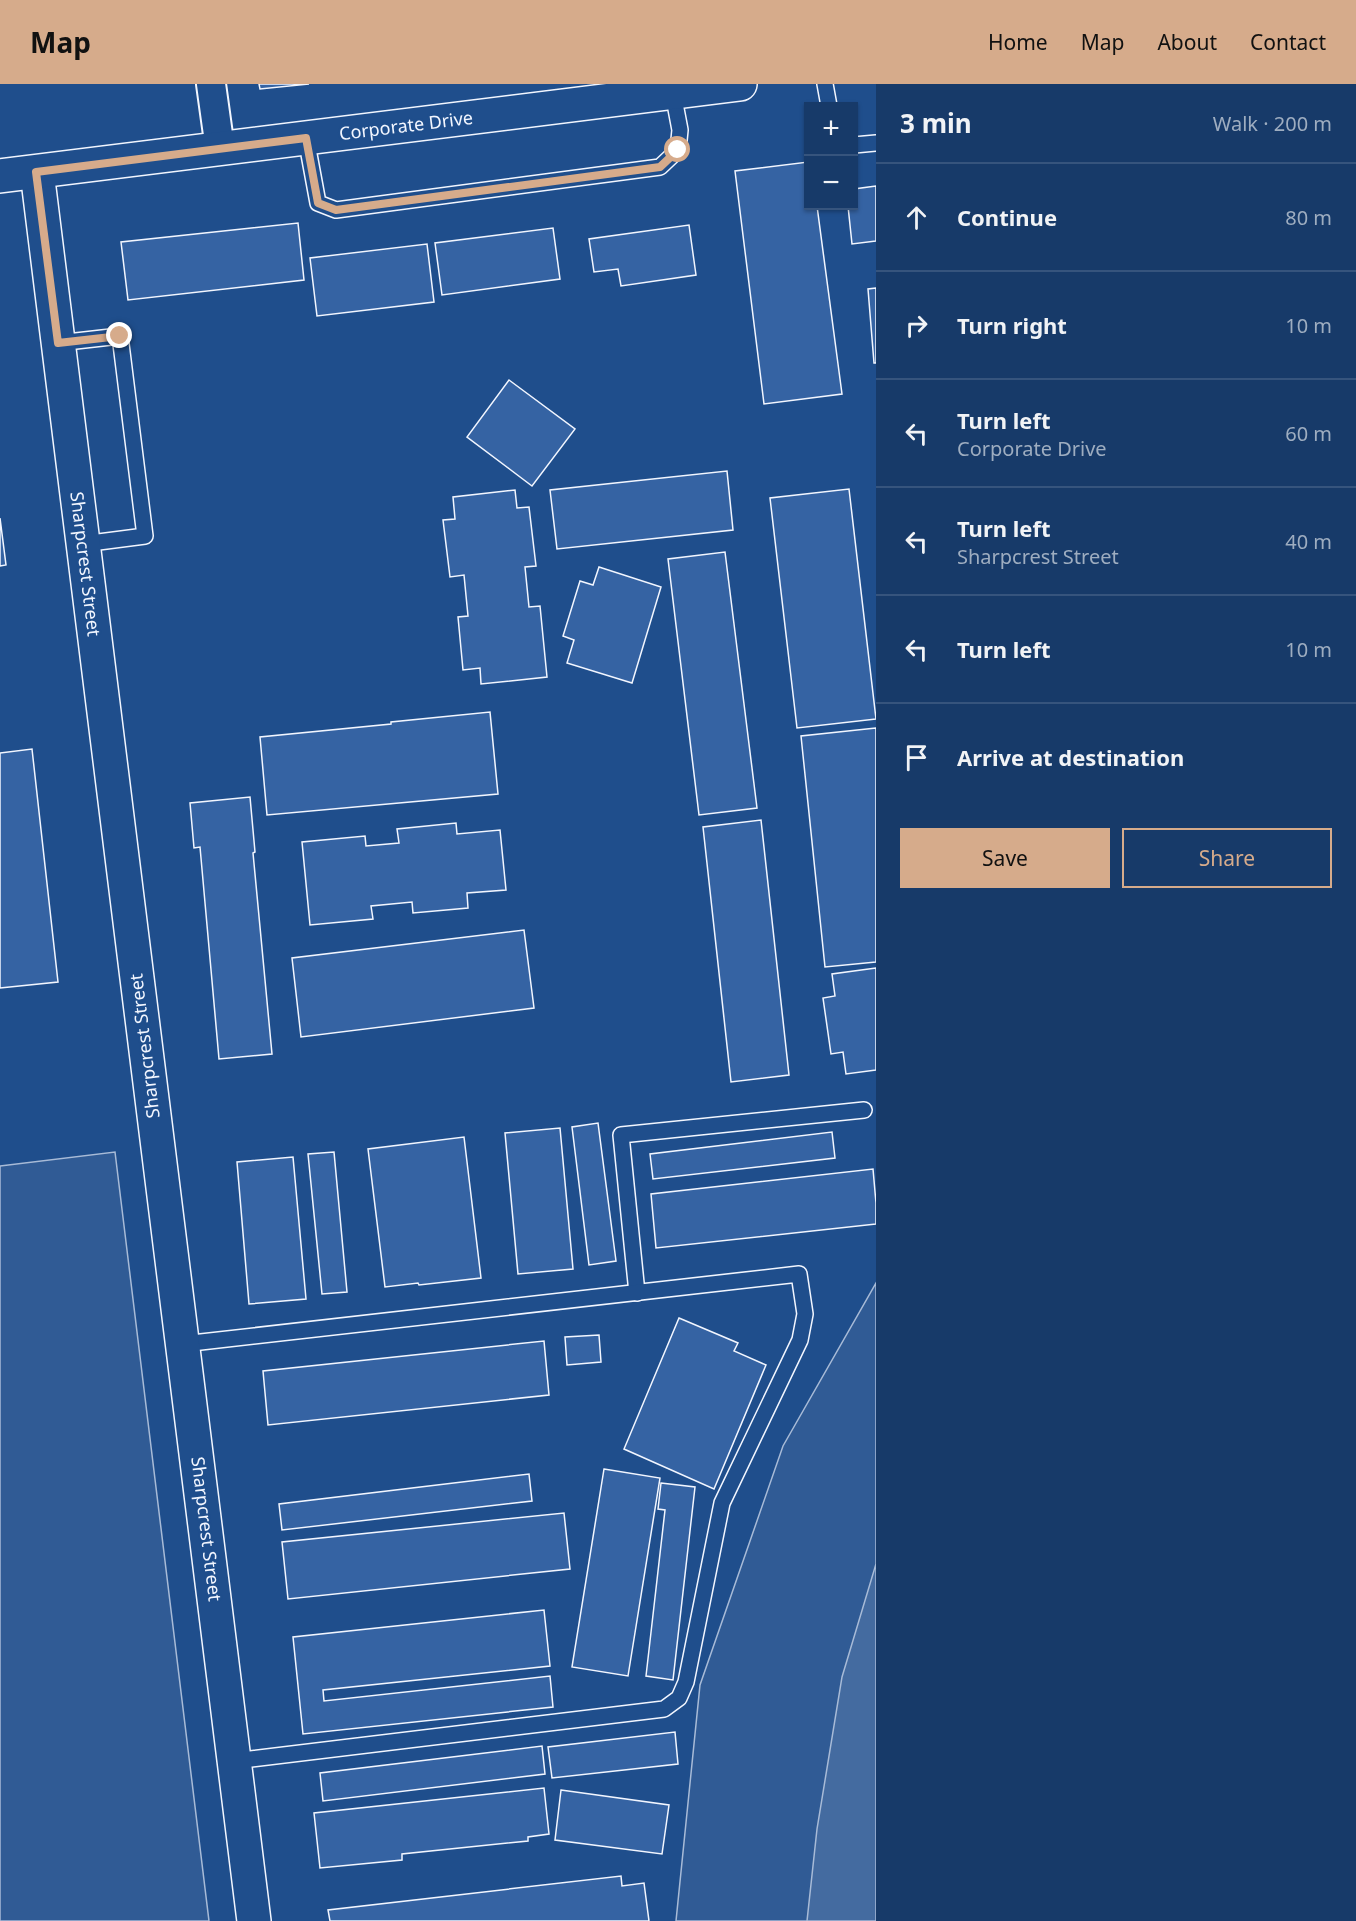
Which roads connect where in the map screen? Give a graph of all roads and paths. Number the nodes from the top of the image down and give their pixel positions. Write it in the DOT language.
graph roads {
  1 [pos="211,84"];
  2 [pos="740,84"];
  3 [pos="825,84"];
  4 [pos="673,93"];
  5 [pos="581,94"];
  6 [pos="828,102"];
  7 [pos="306,138"];
  8 [pos="876,143"];
  9 [pos="858,145"];
  10 [pos="220,149"];
  11 [pos="36,172"];
  12 [pos="0,176"];
  13 [pos="58,343"];
  14 [pos="83,544"];
  15 [pos="864,1110"];
  16 [pos="638,1293"];
  17 [pos="183,1344"];
  18 [pos="234,1761"];
  19 [pos="254,1921"];
  1 -- 10 [label="street"];
  2 -- 4 [label="street, Corporate Drive"];
  3 -- 6 [label="lane"];
  4 -- 5 [label="street, Corporate Drive"];
  4 -- 7 [label="lane"];
  5 -- 7 [label="street, Corporate Drive"];
  7 -- 10 [label="street, Corporate Drive"];
  8 -- 9 [label="lane"];
  10 -- 11 [label="street, Corporate Drive"];
  11 -- 12 [label="street, Corporate Drive"];
  11 -- 13 [label="street, Sharpcrest Street"];
  13 -- 14 [label="street, Sharpcrest Street"];
  13 -- 14 [label="lane"];
  14 -- 17 [label="street, Sharpcrest Street"];
  15 -- 16 [label="lane"];
  16 -- 17 [label="lane"];
  16 -- 18 [label="lane"];
  17 -- 18 [label="street, Sharpcrest Street"];
  18 -- 19 [label="street, Sharpcrest Street"];
}
